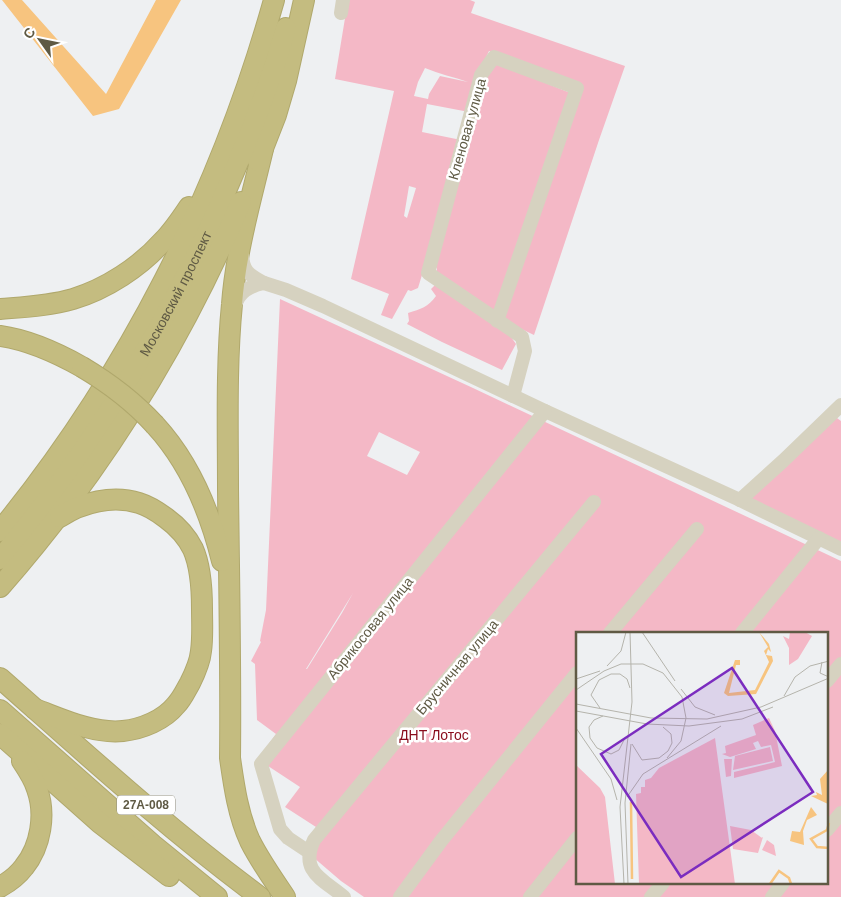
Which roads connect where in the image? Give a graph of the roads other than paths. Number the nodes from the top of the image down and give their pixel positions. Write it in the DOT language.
graph roads {
  1 [pos="274,0"];
  2 [pos="294,0"];
  3 [pos="304,0"];
  4 [pos="263,149"];
  5 [pos="224,150"];
  6 [pos="242,239"];
  7 [pos="264,283"];
  8 [pos="0,309"];
  9 [pos="231,317"];
  10 [pos="497,321"];
  11 [pos="0,336"];
  12 [pos="513,396"];
  13 [pos="841,405"];
  14 [pos="545,411"];
  15 [pos="740,500"];
  16 [pos="594,502"];
  17 [pos="52,523"];
  18 [pos="697,529"];
  19 [pos="0,531"];
  20 [pos="819,538"];
  21 [pos="841,549"];
  22 [pos="0,559"];
  23 [pos="0,587"];
  24 [pos="229,592"];
  25 [pos="611,632"];
  26 [pos="743,632"];
  27 [pos="841,664"];
  28 [pos="576,674"];
  29 [pos="0,678"];
  30 [pos="828,680"];
  31 [pos="35,709"];
  32 [pos="0,710"];
  33 [pos="5,739"];
  34 [pos="841,813"];
  35 [pos="828,829"];
  36 [pos="576,839"];
  37 [pos="310,852"];
  38 [pos="662,884"];
  39 [pos="783,884"];
  40 [pos="0,887"];
  41 [pos="195,897"];
  42 [pos="217,897"];
  43 [pos="260,897"];
  44 [pos="285,897"];
  45 [pos="344,897"];
  46 [pos="400,897"];
  47 [pos="530,897"];
  48 [pos="651,897"];
  49 [pos="772,897"];
  1 -- 5 [label="highway, Московский проспект"];
  2 -- 22 [label="highway, Московский проспект"];
  3 -- 4 [label="highway"];
  4 -- 6 [label="highway"];
  4 -- 17 [label="highway"];
  5 -- 8 [label="highway"];
  5 -- 19 [label="highway, Московский проспект"];
  6 -- 7 [label="street"];
  6 -- 9 [label="highway"];
  7 -- 9 [label="street"];
  7 -- 12 [label="street"];
  9 -- 24 [label="highway"];
  10 -- 10 [label="street, Кленовая улица"];
  10 -- 12 [label="street, Кленовая улица"];
  11 -- 24 [label="highway, bridge"];
  12 -- 14 [label="street"];
  13 -- 15 [label="street"];
  14 -- 15 [label="street"];
  14 -- 37 [label="street, Абрикосовая улица"];
  15 -- 20 [label="street"];
  16 -- 37 [label="street, Брусничная улица"];
  17 -- 23 [label="highway"];
  17 -- 31 [label="highway"];
  18 -- 25 [label="street"];
  20 -- 21 [label="street"];
  20 -- 26 [label="street"];
  24 -- 44 [label="highway"];
  27 -- 30 [label="street"];
  28 -- 46 [label="street"];
  29 -- 31 [label="highway, 27А-008"];
  31 -- 43 [label="highway, 27А-008"];
  32 -- 42 [label="highway, 27А-008"];
  33 -- 40 [label="highway"];
  33 -- 41 [label="highway"];
  34 -- 35 [label="street"];
  36 -- 47 [label="street"];
  37 -- 45 [label="street"];
  38 -- 48 [label="street"];
  39 -- 49 [label="street"];
}
